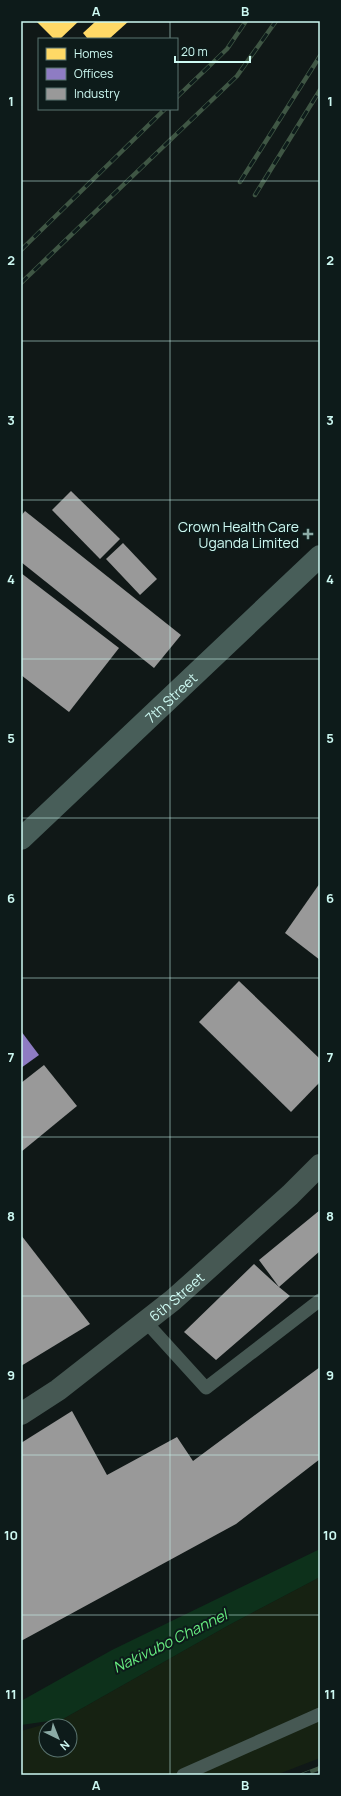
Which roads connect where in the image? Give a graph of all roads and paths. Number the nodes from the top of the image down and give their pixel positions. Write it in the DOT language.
graph roads {
  1 [pos="320,556"];
  2 [pos="21,839"];
  3 [pos="320,1165"];
  4 [pos="320,1300"];
  5 [pos="146,1322"];
  6 [pos="21,1414"];
  7 [pos="320,1714"];
  8 [pos="183,1775"];
  1 -- 2 [label="street, 7th Street"];
  3 -- 5 [label="street, 6th Street"];
  4 -- 5 [label="lane"];
  5 -- 6 [label="street, 6th Street"];
  7 -- 8 [label="lane"];
}
